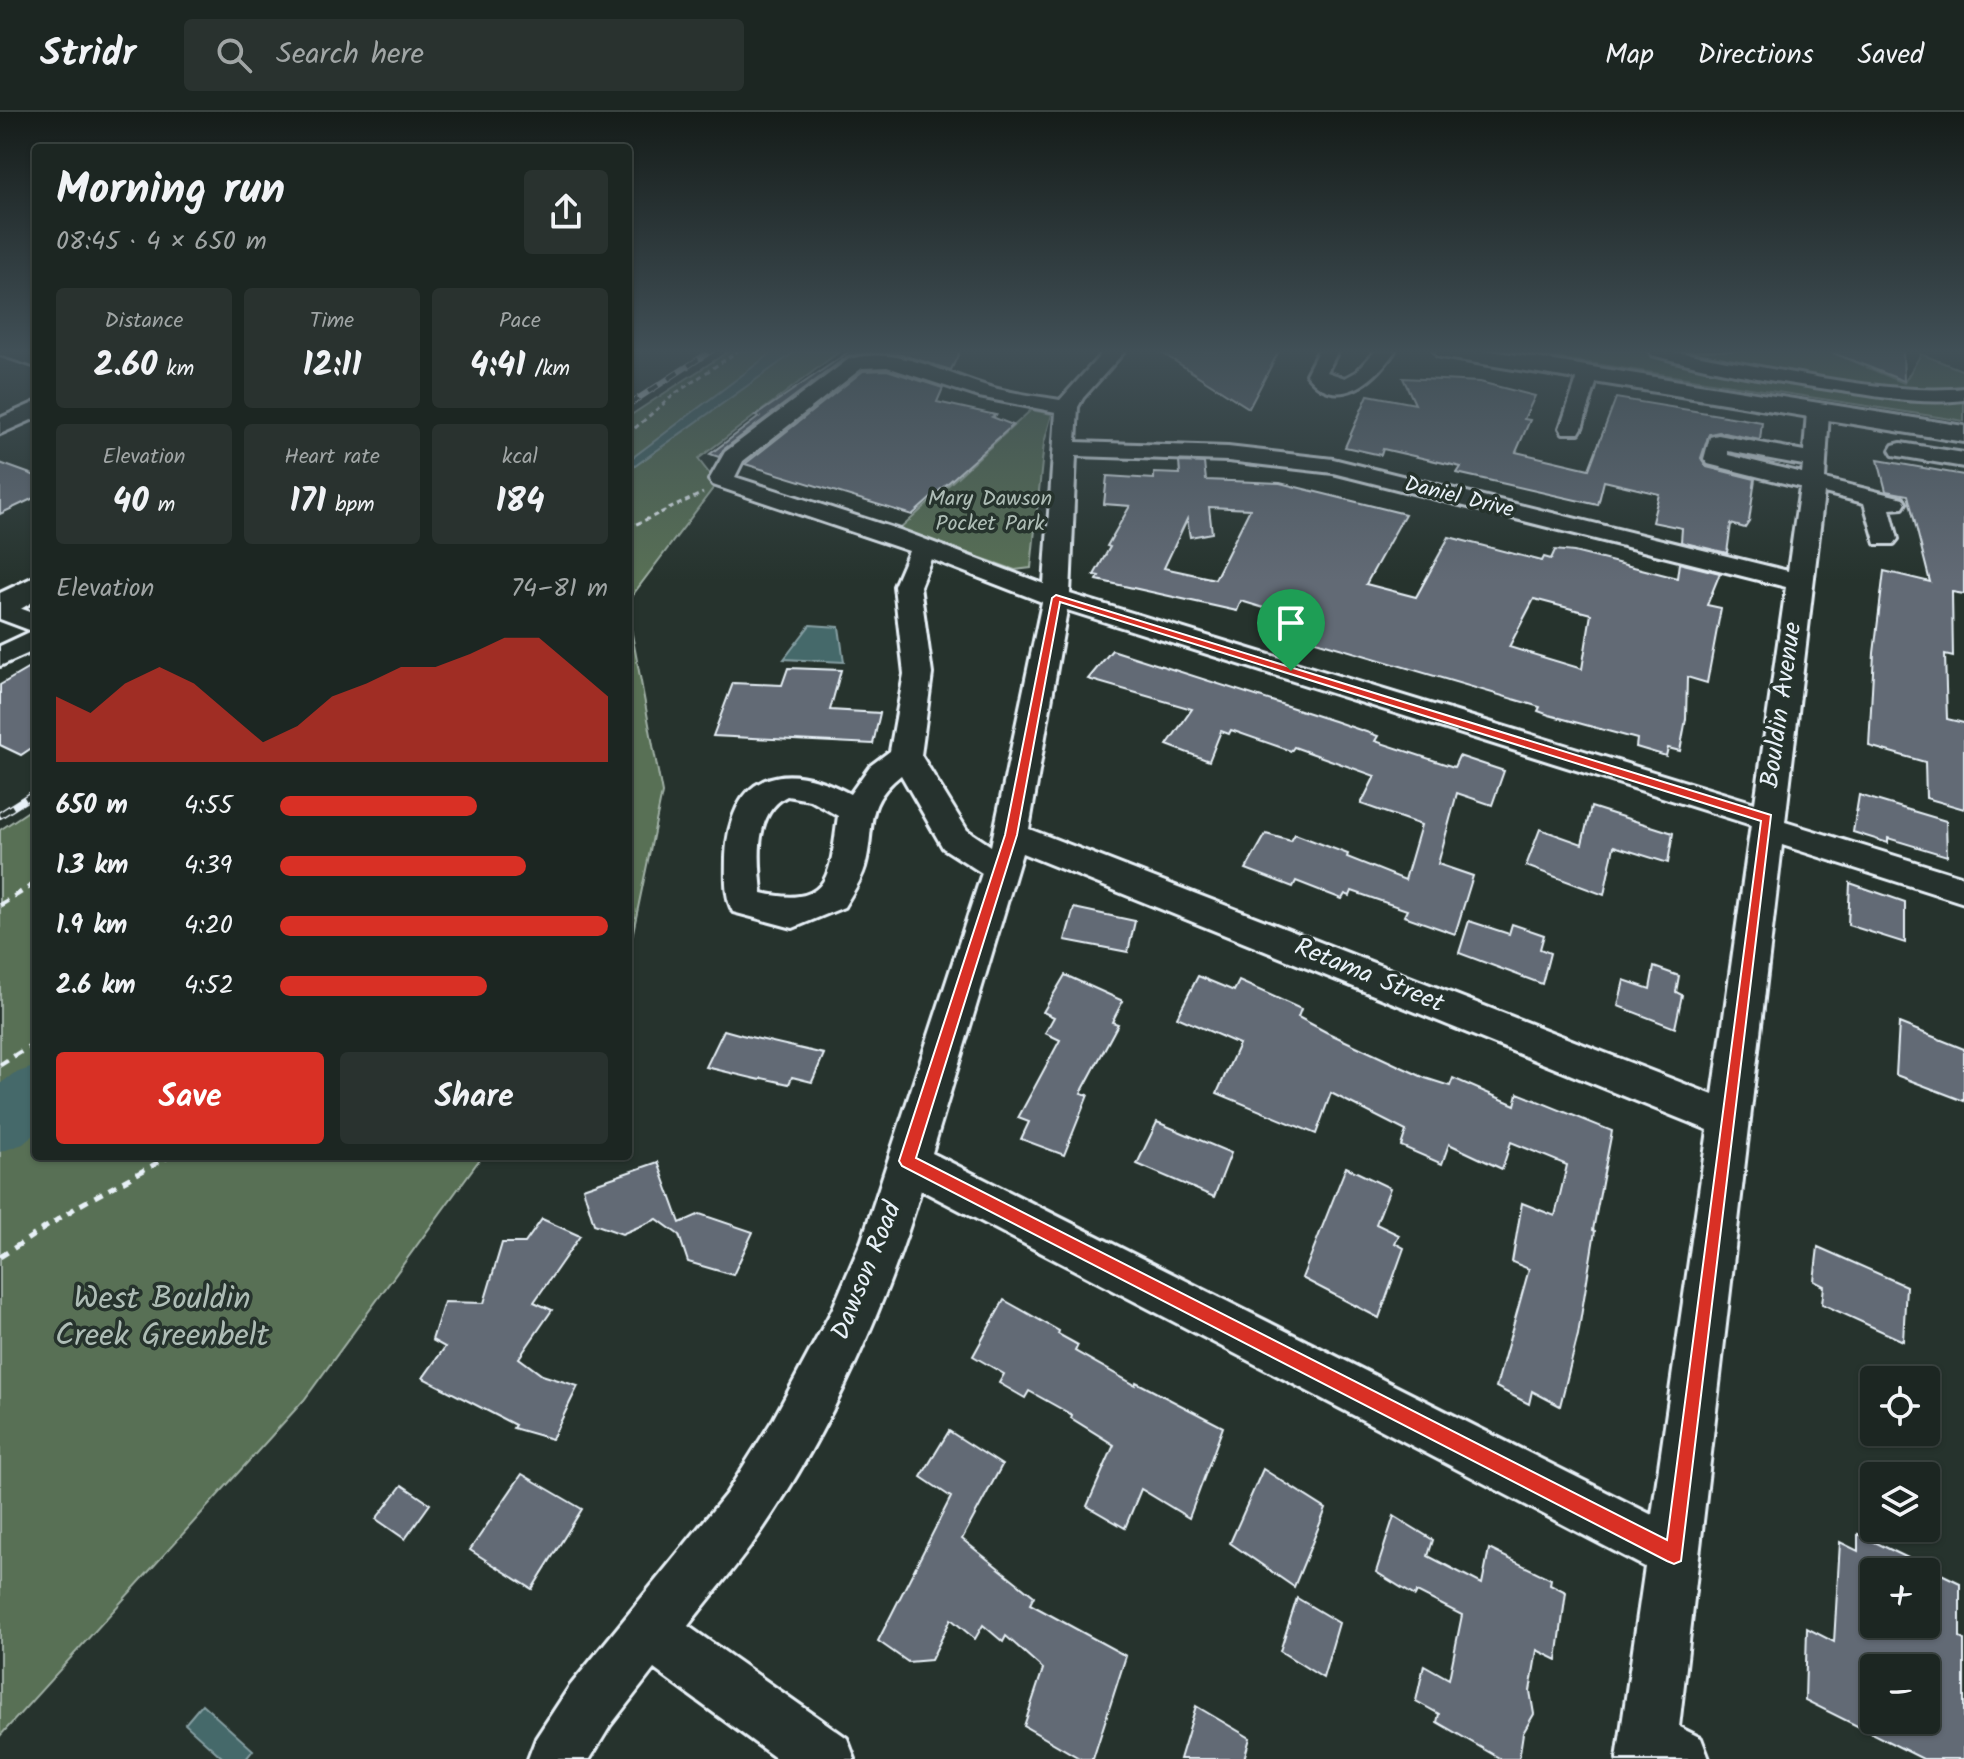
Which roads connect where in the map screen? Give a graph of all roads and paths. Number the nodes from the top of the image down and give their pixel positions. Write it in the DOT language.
graph roads {
  1 [pos="771,428"];
  2 [pos="1066,428"];
  3 [pos="1817,428"];
  4 [pos="1902,428"];
  5 [pos="1961,439"];
  6 [pos="1065,449"];
  7 [pos="1901,450"];
  8 [pos="1964,460"];
  9 [pos="1814,470"];
  10 [pos="721,480"];
  11 [pos="632,526"];
  12 [pos="1885,539"];
  13 [pos="923,547"];
  14 [pos="1799,582"];
  15 [pos="1056,598"];
  16 [pos="20,612"];
  17 [pos="0,657"];
  18 [pos="905,755"];
  19 [pos="855,811"];
  20 [pos="1767,823"];
  21 [pos="1006,852"];
  22 [pos="32,885"];
  23 [pos="1964,890"];
  24 [pos="0,905"];
  25 [pos="32,1045"];
  26 [pos="0,1065"];
  27 [pos="1727,1119"];
  28 [pos="163,1160"];
  29 [pos="907,1161"];
  30 [pos="0,1257"];
  31 [pos="1674,1554"];
  32 [pos="648,1631"];
  33 [pos="1658,1753"];
  34 [pos="557,1759"];
  35 [pos="826,1759"];
  1 -- 10 [label="street"];
  2 -- 6 [label="street, Dawson Road"];
  3 -- 9 [label="street, Bouldin Avenue"];
  4 -- 5 [label="main road"];
  6 -- 14 [label="street, Daniel Drive"];
  6 -- 15 [label="street, Dawson Road"];
  7 -- 8 [label="street"];
  9 -- 12 [label="street"];
  9 -- 14 [label="street, Bouldin Avenue"];
  10 -- 11 [label="path"];
  10 -- 13 [label="street"];
  13 -- 15 [label="street"];
  13 -- 18 [label="street"];
  14 -- 20 [label="street, Bouldin Avenue"];
  15 -- 20 [label="street"];
  15 -- 21 [label="street, Dawson Road"];
  16 -- 17 [label="street"];
  18 -- 19 [label="street"];
  18 -- 21 [label="street, Retama Street"];
  20 -- 23 [label="street"];
  20 -- 27 [label="street, Bouldin Avenue"];
  21 -- 27 [label="street, Retama Street"];
  21 -- 29 [label="street, Dawson Road"];
  22 -- 24 [label="path"];
  25 -- 26 [label="path"];
  27 -- 31 [label="street, Bouldin Avenue"];
  28 -- 30 [label="path"];
  29 -- 31 [label="street"];
  29 -- 32 [label="street, Dawson Road"];
  31 -- 33 [label="street, Bouldin Avenue"];
  32 -- 34 [label="street, Dawson Road"];
  32 -- 35 [label="street"];
}
